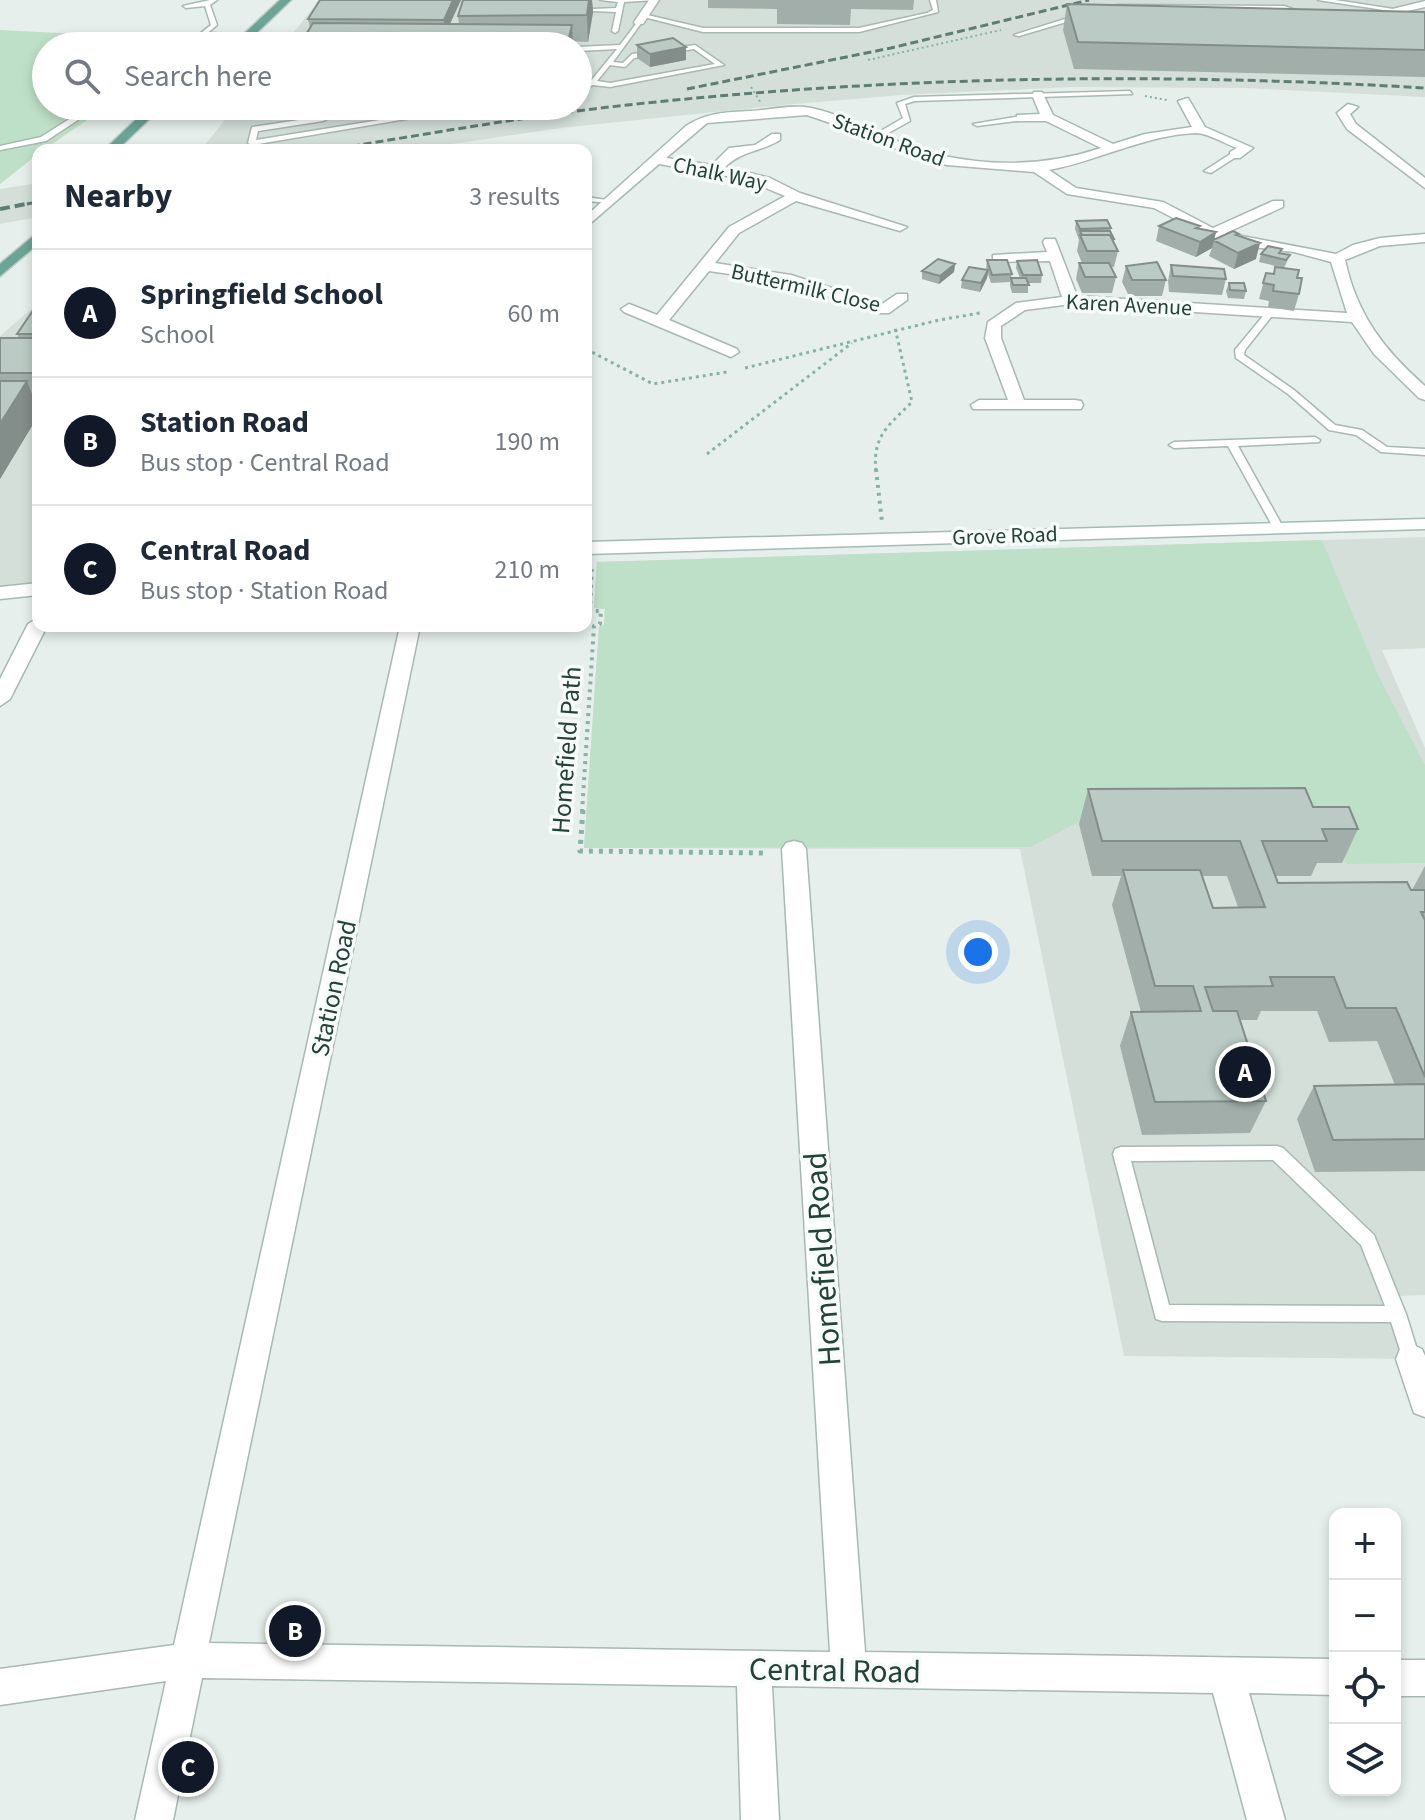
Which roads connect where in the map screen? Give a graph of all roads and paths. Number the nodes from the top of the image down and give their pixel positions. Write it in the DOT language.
graph roads {
  1 [pos="214,0"];
  2 [pos="286,0"];
  3 [pos="595,0"];
  4 [pos="621,0"];
  5 [pos="632,0"];
  6 [pos="654,0"];
  7 [pos="933,0"];
  8 [pos="1321,0"];
  9 [pos="186,3"];
  10 [pos="207,4"];
  11 [pos="1425,4"];
  12 [pos="257,9"];
  13 [pos="1106,9"];
  14 [pos="563,10"];
  15 [pos="619,10"];
  16 [pos="1392,11"];
  17 [pos="1091,13"];
  18 [pos="190,17"];
  19 [pos="1315,18"];
  20 [pos="641,19"];
  21 [pos="1008,28"];
  22 [pos="615,31"];
  23 [pos="205,32"];
  24 [pos="235,32"];
  25 [pos="252,32"];
  26 [pos="1017,35"];
  27 [pos="622,47"];
  28 [pos="592,48"];
  29 [pos="868,60"];
  30 [pos="608,63"];
  31 [pos="592,83"];
  32 [pos="751,87"];
  33 [pos="1130,93"];
  34 [pos="1038,95"];
  35 [pos="761,103"];
  36 [pos="1185,104"];
  37 [pos="1170,106"];
  38 [pos="1352,107"];
  39 [pos="1048,117"];
  40 [pos="1021,118"];
  41 [pos="73,120"];
  42 [pos="142,120"];
  43 [pos="159,120"];
  44 [pos="258,120"];
  45 [pos="316,120"];
  46 [pos="393,120"];
  47 [pos="977,124"];
  48 [pos="255,129"];
  49 [pos="1200,129"];
  50 [pos="878,135"];
  51 [pos="776,137"];
  52 [pos="116,144"];
  53 [pos="134,144"];
  54 [pos="0,148"];
  55 [pos="1111,148"];
  56 [pos="1235,155"];
  57 [pos="657,160"];
  58 [pos="1037,168"];
  59 [pos="714,170"];
  60 [pos="1208,171"];
  61 [pos="1419,176"];
  62 [pos="1425,184"];
  63 [pos="789,192"];
  64 [pos="592,200"];
  65 [pos="610,201"];
  66 [pos="1278,204"];
  67 [pos="592,218"];
  68 [pos="900,228"];
  69 [pos="32,232"];
  70 [pos="32,232"];
  71 [pos="1213,233"];
  72 [pos="1425,238"];
  73 [pos="0,251"];
  74 [pos="998,258"];
  75 [pos="1338,259"];
  76 [pos="707,266"];
  77 [pos="0,272"];
  78 [pos="902,297"];
  79 [pos="1071,300"];
  80 [pos="1021,306"];
  81 [pos="629,309"];
  82 [pos="1271,312"];
  83 [pos="1355,318"];
  84 [pos="659,322"];
  85 [pos="896,330"];
  86 [pos="854,341"];
  87 [pos="592,352"];
  88 [pos="731,352"];
  89 [pos="1425,395"];
  90 [pos="979,405"];
  91 [pos="1018,405"];
  92 [pos="1075,405"];
  93 [pos="1315,440"];
  94 [pos="1232,444"];
  95 [pos="1174,445"];
  96 [pos="1425,452"];
  97 [pos="707,454"];
  98 [pos="1425,524"];
  99 [pos="1278,527"];
  100 [pos="884,539"];
  101 [pos="592,548"];
  102 [pos="32,590"];
  103 [pos="0,593"];
  104 [pos="592,611"];
  105 [pos="34,632"];
  106 [pos="409,632"];
  107 [pos="0,699"];
  108 [pos="794,851"];
  109 [pos="1397,1314"];
  110 [pos="1411,1359"];
  111 [pos="1425,1402"];
  112 [pos="189,1660"];
  113 [pos="754,1669"];
  114 [pos="849,1669"];
  115 [pos="1226,1676"];
  116 [pos="1329,1677"];
  117 [pos="1401,1678"];
  118 [pos="1425,1678"];
  119 [pos="0,1687"];
  120 [pos="154,1820"];
  121 [pos="760,1820"];
  122 [pos="1266,1820"];
  1 -- 10 [label="lane"];
  2 -- 25 [label="main road"];
  3 -- 4 [label="lane"];
  4 -- 5 [label="lane"];
  4 -- 15 [label="lane"];
  5 -- 6 [label="lane"];
  6 -- 20 [label="street"];
  7 -- 20 [label="lane"];
  8 -- 16 [label="lane"];
  9 -- 10 [label="lane"];
  9 -- 18 [label="lane"];
  10 -- 23 [label="lane"];
  11 -- 16 [label="street"];
  12 -- 24 [label="main road"];
  13 -- 19 [label="lane"];
  14 -- 15 [label="lane"];
  15 -- 22 [label="lane"];
  16 -- 16 [label="street"];
  17 -- 26 [label="lane"];
  20 -- 27 [label="lane"];
  21 -- 29 [label="path"];
  27 -- 28 [label="lane"];
  27 -- 30 [label="lane"];
  30 -- 31 [label="lane"];
  30 -- 31 [label="lane"];
  32 -- 35 [label="path, bridge"];
  33 -- 34 [label="lane"];
  33 -- 36 [label="path"];
  34 -- 39 [label="street"];
  34 -- 50 [label="lane"];
  36 -- 37 [label="street"];
  36 -- 49 [label="street"];
  38 -- 61 [label="street"];
  39 -- 40 [label="street"];
  39 -- 55 [label="street"];
  40 -- 47 [label="lane"];
  41 -- 54 [label="lane"];
  42 -- 52 [label="main road"];
  43 -- 53 [label="main road"];
  44 -- 48 [label="lane"];
  45 -- 48 [label="lane"];
  46 -- 48 [label="lane"];
  49 -- 55 [label="street, Station Road"];
  49 -- 56 [label="street"];
  50 -- 57 [label="street, Station Road"];
  50 -- 58 [label="street, Station Road"];
  51 -- 59 [label="street"];
  55 -- 58 [label="street, Station Road"];
  56 -- 60 [label="lane"];
  57 -- 59 [label="street, Chalk Way"];
  57 -- 65 [label="street, Station Road"];
  58 -- 71 [label="street"];
  59 -- 63 [label="street, Chalk Way"];
  61 -- 62 [label="street"];
  63 -- 68 [label="street, Chalk Way"];
  63 -- 76 [label="street"];
  64 -- 65 [label="lane"];
  65 -- 67 [label="street, Station Road"];
  66 -- 71 [label="street"];
  69 -- 73 [label="main road"];
  70 -- 77 [label="main road"];
  71 -- 75 [label="street"];
  72 -- 75 [label="street"];
  74 -- 79 [label="street"];
  75 -- 83 [label="street"];
  76 -- 78 [label="street, Buttermilk Close"];
  76 -- 84 [label="street"];
  79 -- 80 [label="street, Karen Avenue"];
  79 -- 82 [label="street, Karen Avenue"];
  80 -- 85 [label="path"];
  80 -- 91 [label="street"];
  81 -- 84 [label="street"];
  82 -- 83 [label="street, Karen Avenue"];
  82 -- 96 [label="lane"];
  83 -- 89 [label="street"];
  84 -- 88 [label="street"];
  85 -- 86 [label="path"];
  85 -- 100 [label="path"];
  86 -- 87 [label="path"];
  86 -- 97 [label="path"];
  90 -- 91 [label="street"];
  91 -- 92 [label="street"];
  93 -- 94 [label="lane"];
  94 -- 95 [label="lane"];
  94 -- 99 [label="lane"];
  98 -- 99 [label="street, Grove Road"];
  99 -- 100 [label="street, Grove Road"];
  100 -- 101 [label="street, Grove Road"];
  102 -- 103 [label="street"];
  104 -- 108 [label="path, Homefield Path"];
  105 -- 107 [label="street"];
  106 -- 112 [label="street, Station Road"];
  108 -- 114 [label="street, Homefield Road"];
  109 -- 109 [label="lane"];
  109 -- 110 [label="lane"];
  110 -- 111 [label="street"];
  112 -- 113 [label="street, Central Road"];
  112 -- 119 [label="street, Central Road"];
  112 -- 120 [label="street, Station Road"];
  113 -- 114 [label="street, Central Road"];
  113 -- 121 [label="street"];
  114 -- 115 [label="street, Central Road"];
  115 -- 116 [label="street, Central Road"];
  115 -- 122 [label="street"];
  117 -- 118 [label="street"];
}
